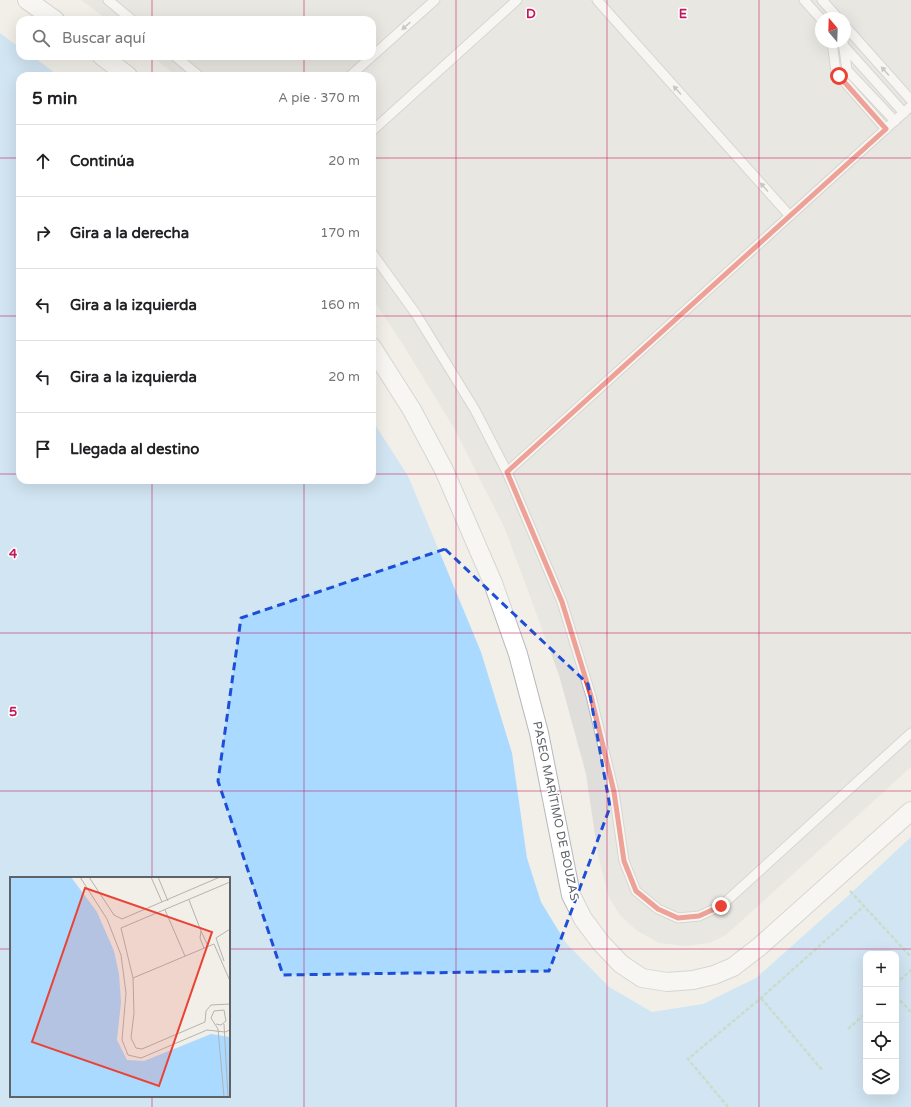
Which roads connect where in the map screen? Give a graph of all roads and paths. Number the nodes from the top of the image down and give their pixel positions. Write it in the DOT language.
graph roads {
  1 [pos="27,0"];
  2 [pos="108,0"];
  3 [pos="435,0"];
  4 [pos="517,0"];
  5 [pos="597,0"];
  6 [pos="804,0"];
  7 [pos="822,0"];
  8 [pos="815,12"];
  9 [pos="833,12"];
  10 [pos="49,16"];
  11 [pos="127,16"];
  12 [pos="851,33"];
  13 [pos="833,48"];
  14 [pos="844,48"];
  15 [pos="847,48"];
  16 [pos="376,53"];
  17 [pos="107,60"];
  18 [pos="180,60"];
  19 [pos="368,60"];
  20 [pos="123,72"];
  21 [pos="193,72"];
  22 [pos="354,72"];
  23 [pos="911,100"];
  24 [pos="911,106"];
  25 [pos="904,113"];
  26 [pos="895,121"];
  27 [pos="376,127"];
  28 [pos="886,129"];
  29 [pos="790,216"];
  30 [pos="376,259"];
  31 [pos="376,353"];
  32 [pos="507,472"];
  33 [pos="911,733"];
  34 [pos="911,811"];
  35 [pos="848,888"];
  36 [pos="864,906"];
  37 [pos="911,957"];
  38 [pos="911,970"];
  39 [pos="899,981"];
  40 [pos="761,998"];
  41 [pos="899,999"];
  42 [pos="911,1012"];
  43 [pos="863,1015"];
  44 [pos="848,1029"];
  45 [pos="822,1071"];
  46 [pos="728,1107"];
  1 -- 10 [label="street"];
  2 -- 11 [label="lane"];
  3 -- 16 [label="lane, one-way"];
  4 -- 27 [label="lane"];
  29 -- 5 [label="lane, one-way"];
  6 -- 8 [label="lane"];
  7 -- 9 [label="lane"];
  23 -- 12 [label="lane, one-way"];
  13 -- 28 [label="lane"];
  14 -- 26 [label="lane"];
  15 -- 25 [label="lane"];
  17 -- 20 [label="street"];
  18 -- 21 [label="lane"];
  19 -- 22 [label="lane, one-way"];
  24 -- 25 [label="lane"];
  25 -- 26 [label="lane"];
  26 -- 28 [label="lane"];
  28 -- 29 [label="lane"];
  29 -- 32 [label="lane"];
  30 -- 32 [label="lane"];
  31 -- 34 [label="street, PASEO MARÍTIMO DE BOUZAS"];
  32 -- 33 [label="lane"];
  35 -- 36 [label="path"];
  36 -- 37 [label="path"];
  36 -- 40 [label="path"];
  38 -- 39 [label="path"];
  40 -- 45 [label="path"];
  40 -- 46 [label="path"];
  41 -- 42 [label="path"];
  43 -- 44 [label="path"];
}
